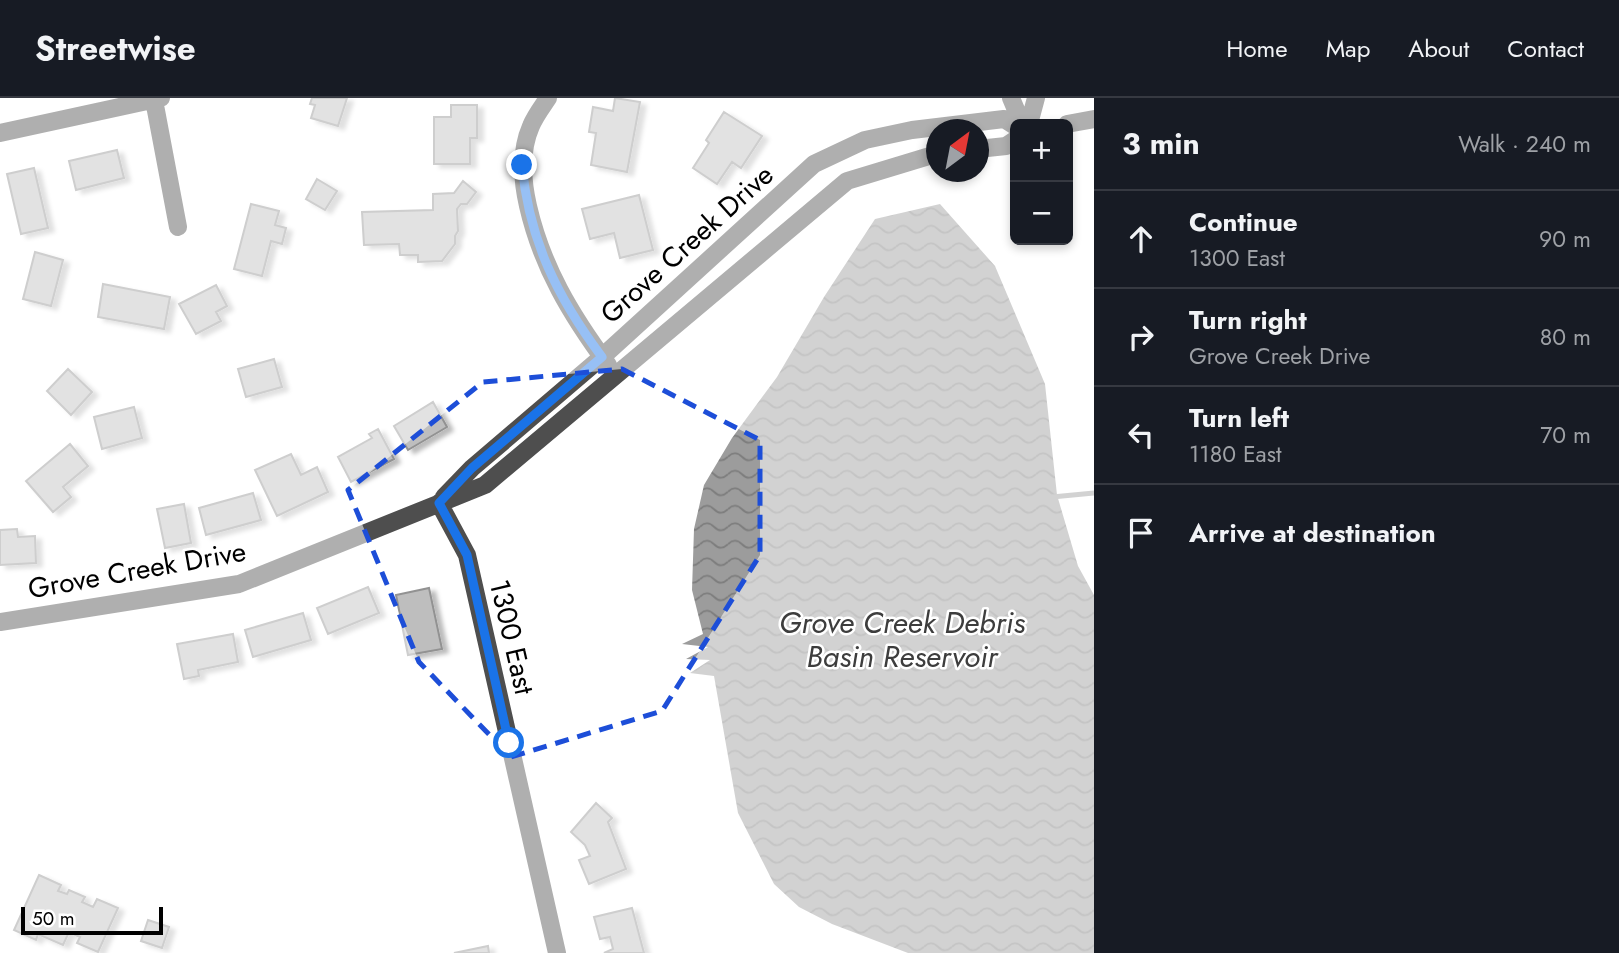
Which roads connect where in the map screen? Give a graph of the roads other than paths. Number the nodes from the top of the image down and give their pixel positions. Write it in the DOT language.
graph roads {
  1 [pos="548,98"];
  2 [pos="1011,98"];
  3 [pos="1036,98"];
  4 [pos="158,99"];
  5 [pos="1094,118"];
  6 [pos="1020,119"];
  7 [pos="1030,119"];
  8 [pos="1010,123"];
  9 [pos="1073,123"];
  10 [pos="0,133"];
  11 [pos="1010,143"];
  12 [pos="989,148"];
  13 [pos="926,157"];
  14 [pos="178,227"];
  15 [pos="602,357"];
  16 [pos="617,376"];
  17 [pos="439,503"];
  18 [pos="0,622"];
  19 [pos="557,953"];
  1 -- 15 [label="street"];
  2 -- 6 [label="street"];
  3 -- 7 [label="street"];
  4 -- 10 [label="street"];
  4 -- 14 [label="street"];
  5 -- 9 [label="street"];
  8 -- 15 [label="street, Grove Creek Drive"];
  11 -- 12 [label="street"];
  13 -- 16 [label="street, Grove Creek Drive"];
  15 -- 16 [label="street"];
  15 -- 17 [label="street, Grove Creek Drive"];
  16 -- 17 [label="street, Grove Creek Drive"];
  17 -- 18 [label="street, Grove Creek Drive"];
  17 -- 19 [label="street, 1300 East"];
}
